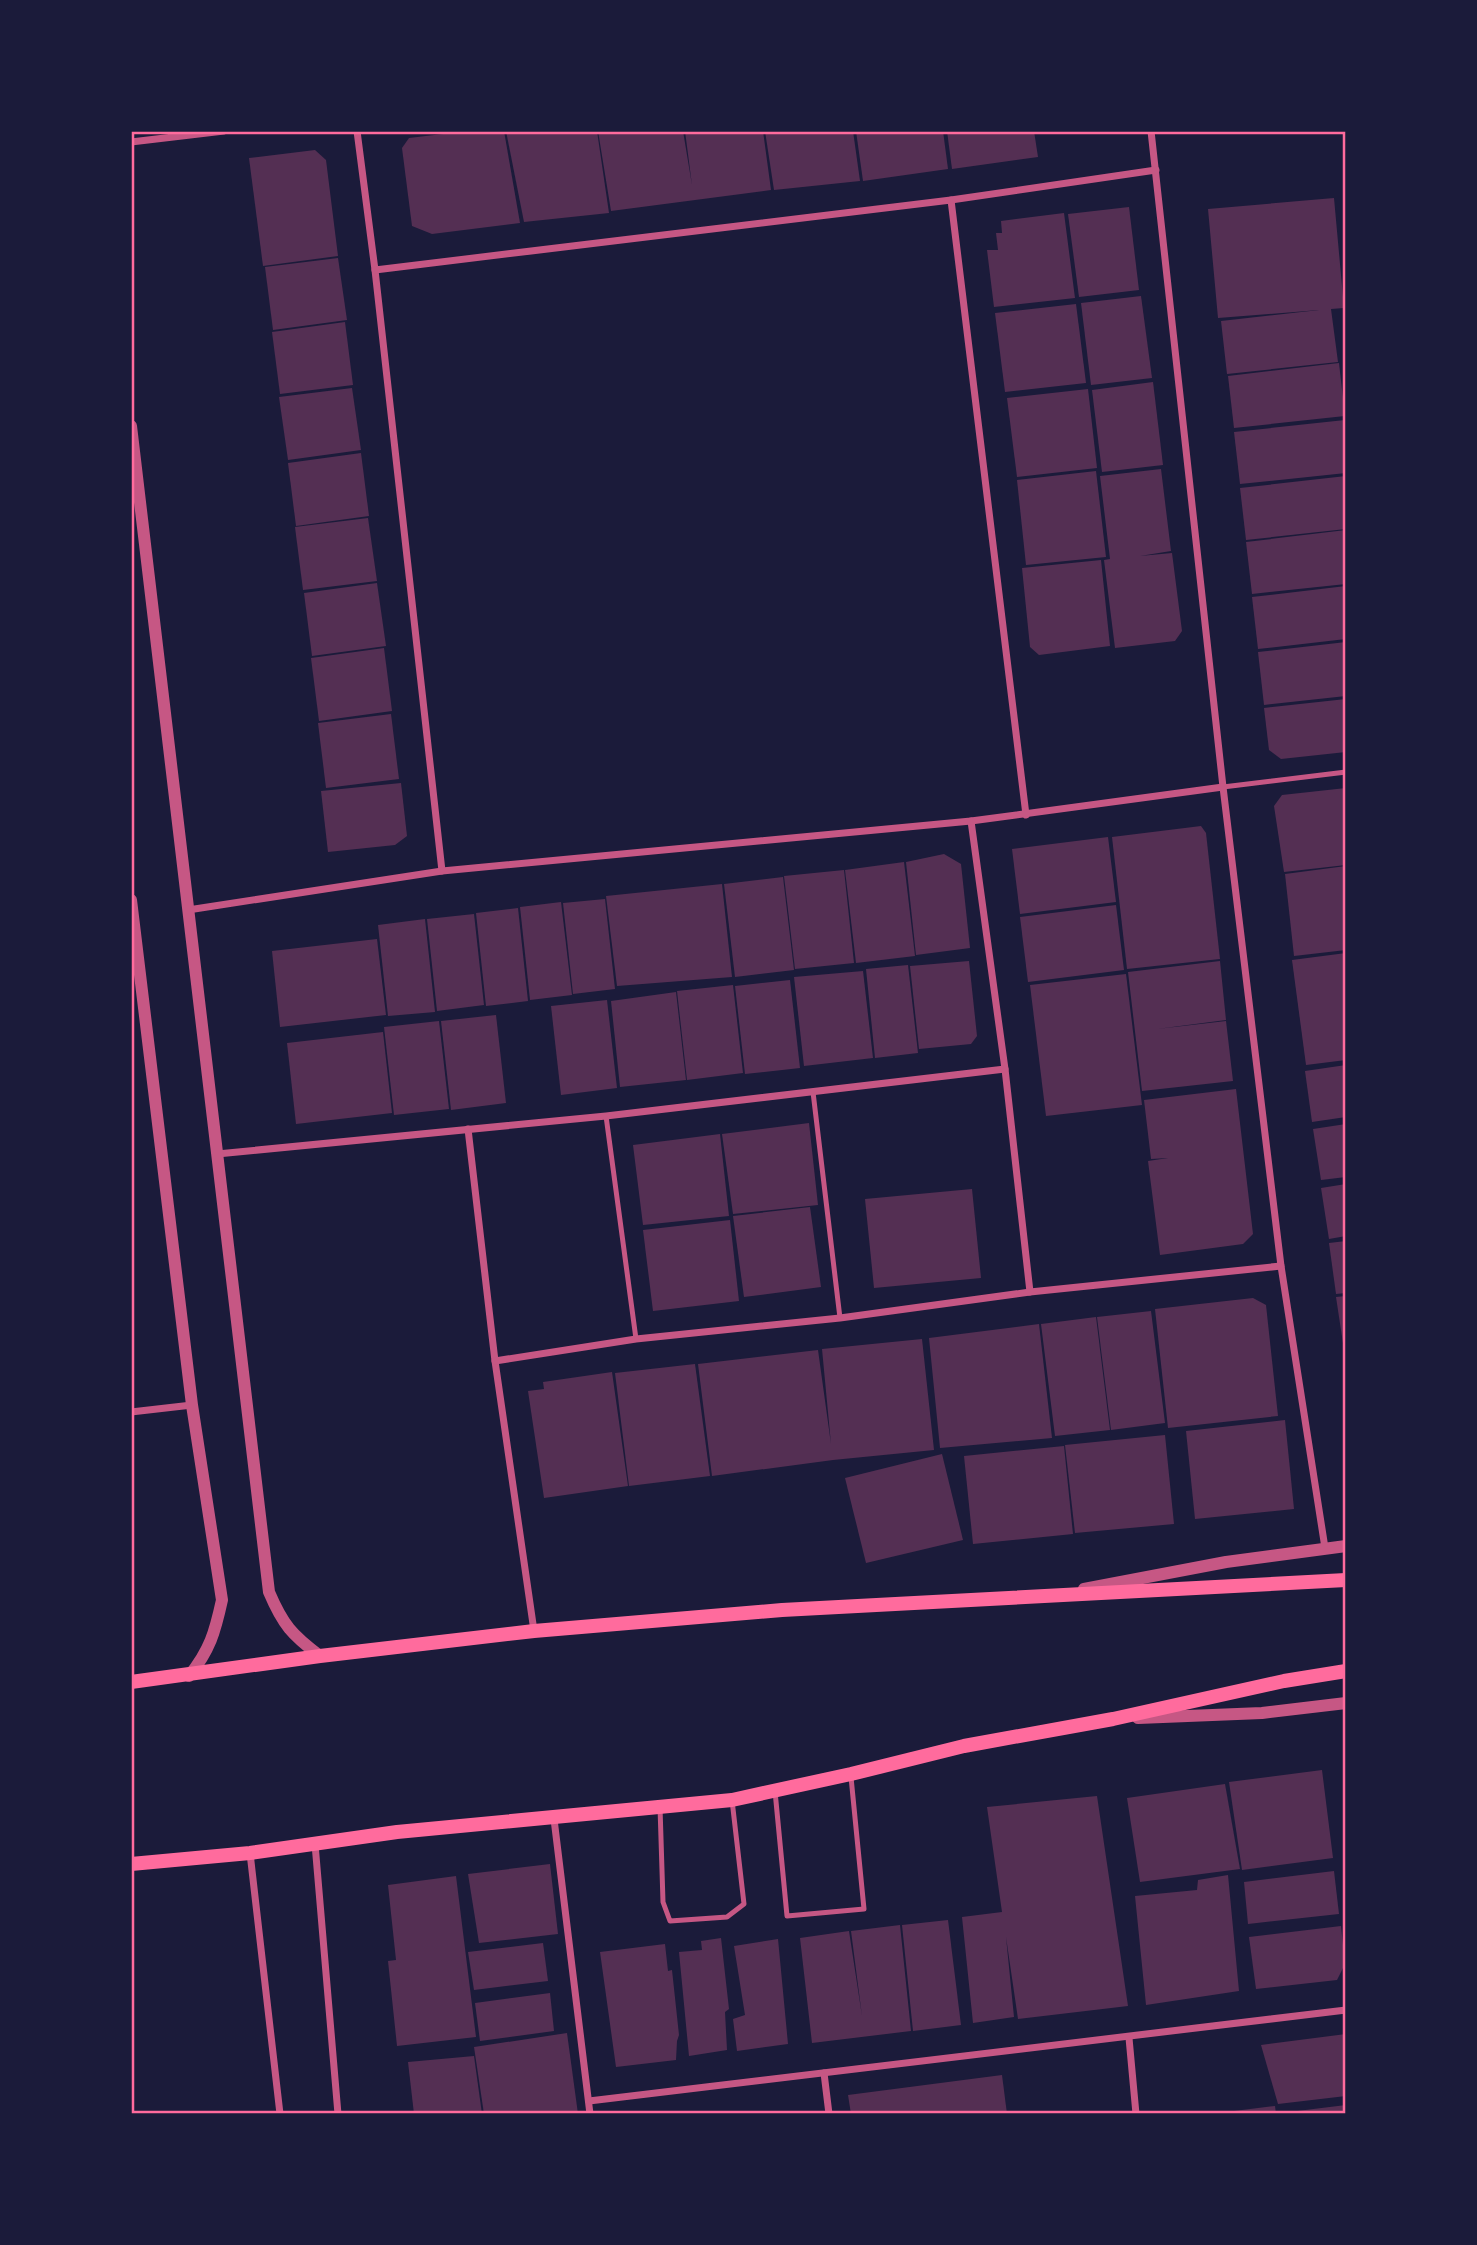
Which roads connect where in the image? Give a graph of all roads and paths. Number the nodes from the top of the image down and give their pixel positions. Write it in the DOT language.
graph roads {
  1 [pos="224,131"];
  2 [pos="357,131"];
  3 [pos="1151,131"];
  4 [pos="131,142"];
  5 [pos="1156,170"];
  6 [pos="951,200"];
  7 [pos="374,270"];
  8 [pos="131,426"];
  9 [pos="1346,772"];
  10 [pos="1223,787"];
  11 [pos="1026,815"];
  12 [pos="971,821"];
  13 [pos="442,871"];
  14 [pos="131,900"];
  15 [pos="188,910"];
  16 [pos="1005,1069"];
  17 [pos="813,1092"];
  18 [pos="606,1116"];
  19 [pos="468,1129"];
  20 [pos="217,1153"];
  21 [pos="1281,1266"];
  22 [pos="1030,1292"];
  23 [pos="840,1318"];
  24 [pos="636,1339"];
  25 [pos="495,1362"];
  26 [pos="192,1405"];
  27 [pos="131,1412"];
  28 [pos="1346,1546"];
  29 [pos="1325,1548"];
  30 [pos="1346,1580"];
  31 [pos="1044,1597"];
  32 [pos="534,1632"];
  33 [pos="320,1656"];
  34 [pos="1346,1671"];
  35 [pos="189,1676"];
  36 [pos="131,1682"];
  37 [pos="1346,1703"];
  38 [pos="1113,1719"];
  39 [pos="850,1774"];
  40 [pos="775,1791"];
  41 [pos="732,1800"];
  42 [pos="660,1807"];
  43 [pos="554,1819"];
  44 [pos="315,1844"];
  45 [pos="250,1853"];
  46 [pos="131,1864"];
  47 [pos="1346,2010"];
  48 [pos="1129,2038"];
  49 [pos="824,2073"];
  50 [pos="589,2101"];
  51 [pos="280,2114"];
  52 [pos="338,2114"];
  53 [pos="590,2114"];
  54 [pos="829,2114"];
  55 [pos="1136,2114"];
  1 -- 4 [label="street"];
  2 -- 7 [label="street"];
  3 -- 5 [label="street"];
  5 -- 6 [label="street"];
  5 -- 10 [label="street"];
  6 -- 7 [label="street"];
  6 -- 11 [label="street"];
  7 -- 13 [label="street"];
  8 -- 15 [label="street"];
  9 -- 10 [label="lane"];
  10 -- 11 [label="street"];
  10 -- 21 [label="street"];
  11 -- 12 [label="street"];
  12 -- 13 [label="street"];
  12 -- 16 [label="street"];
  13 -- 15 [label="street"];
  14 -- 26 [label="street"];
  15 -- 20 [label="street"];
  16 -- 17 [label="street"];
  16 -- 22 [label="street"];
  17 -- 18 [label="street"];
  17 -- 23 [label="lane"];
  18 -- 19 [label="street"];
  18 -- 24 [label="lane"];
  19 -- 20 [label="street"];
  19 -- 25 [label="street"];
  20 -- 33 [label="street"];
  21 -- 22 [label="street"];
  21 -- 29 [label="street"];
  22 -- 23 [label="street"];
  23 -- 24 [label="street"];
  24 -- 25 [label="street"];
  25 -- 32 [label="street"];
  26 -- 27 [label="street"];
  26 -- 35 [label="street"];
  28 -- 29 [label="street"];
  29 -- 31 [label="street"];
  30 -- 31 [label="main road"];
  31 -- 32 [label="main road"];
  32 -- 33 [label="main road"];
  33 -- 35 [label="main road"];
  34 -- 38 [label="main road"];
  35 -- 36 [label="main road"];
  37 -- 38 [label="street"];
  38 -- 39 [label="main road"];
  39 -- 40 [label="main road"];
  39 -- 40 [label="lane"];
  40 -- 41 [label="main road"];
  41 -- 42 [label="main road"];
  41 -- 42 [label="lane"];
  42 -- 43 [label="main road"];
  43 -- 44 [label="main road"];
  43 -- 50 [label="street"];
  44 -- 45 [label="main road"];
  44 -- 52 [label="street"];
  45 -- 46 [label="main road"];
  45 -- 51 [label="street"];
  47 -- 48 [label="street"];
  48 -- 49 [label="street"];
  48 -- 55 [label="street"];
  49 -- 50 [label="street"];
  49 -- 54 [label="street"];
  50 -- 53 [label="street"];
}
